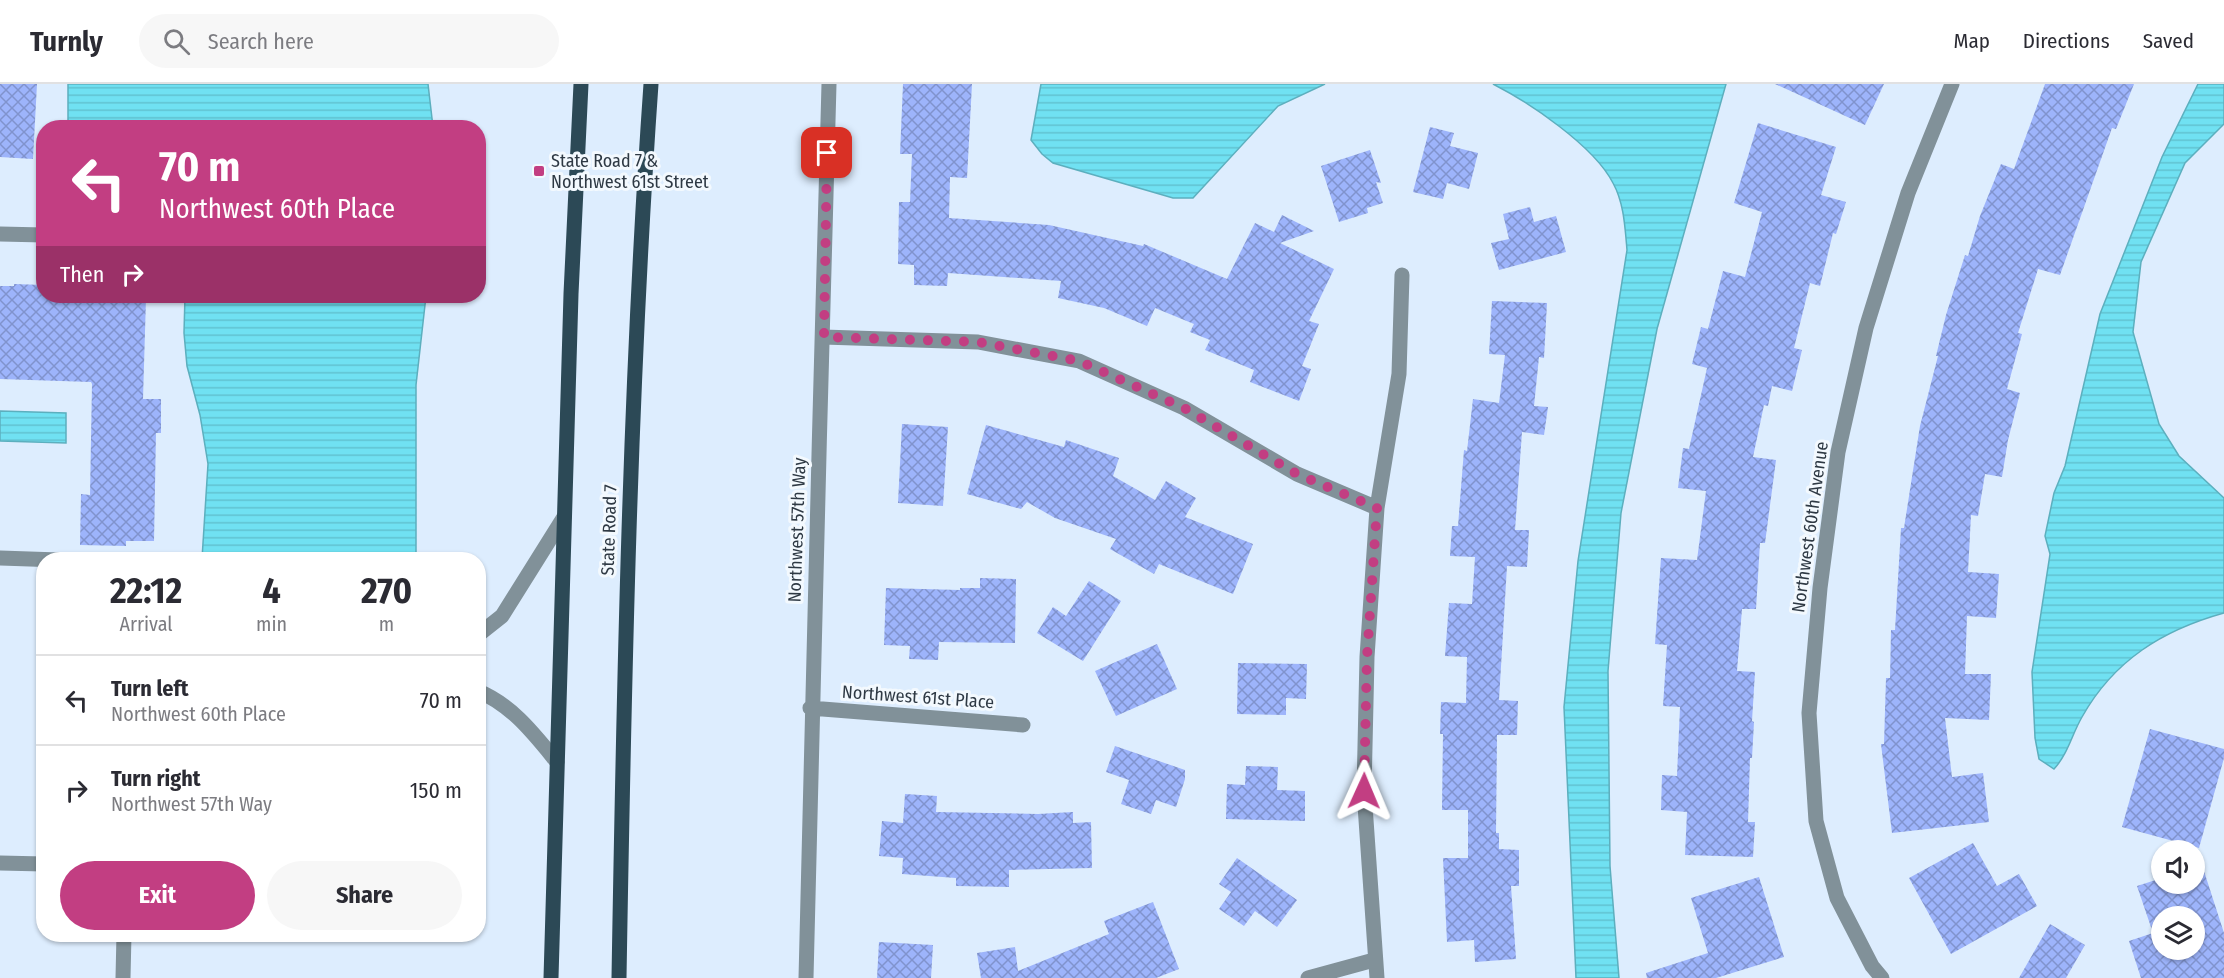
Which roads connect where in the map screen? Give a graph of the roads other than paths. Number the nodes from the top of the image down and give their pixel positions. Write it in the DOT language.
graph roads {
  1 [pos="581,84"];
  2 [pos="651,84"];
  3 [pos="829,84"];
  4 [pos="1952,84"];
  5 [pos="0,234"];
  6 [pos="36,235"];
  7 [pos="1402,274"];
  8 [pos="824,337"];
  9 [pos="1377,508"];
  10 [pos="564,517"];
  11 [pos="0,558"];
  12 [pos="36,559"];
  13 [pos="486,629"];
  14 [pos="486,695"];
  15 [pos="810,708"];
  16 [pos="1023,725"];
  17 [pos="557,762"];
  18 [pos="0,863"];
  19 [pos="36,864"];
  20 [pos="124,942"];
  21 [pos="1374,960"];
  22 [pos="123,978"];
  23 [pos="551,978"];
  24 [pos="619,978"];
  25 [pos="806,978"];
  26 [pos="1308,978"];
  27 [pos="1377,978"];
  28 [pos="1882,978"];
  1 -- 10 [label="main road"];
  2 -- 24 [label="main road, State Road 7"];
  3 -- 8 [label="street, Northwest 57th Way"];
  4 -- 28 [label="street, Northwest 60th Avenue"];
  5 -- 6 [label="street"];
  7 -- 9 [label="street"];
  8 -- 9 [label="street"];
  8 -- 15 [label="street, Northwest 57th Way"];
  9 -- 21 [label="street"];
  10 -- 13 [label="street"];
  10 -- 17 [label="main road"];
  11 -- 12 [label="street"];
  14 -- 17 [label="street"];
  15 -- 16 [label="street, Northwest 61st Place"];
  15 -- 25 [label="street, Northwest 57th Way"];
  17 -- 23 [label="main road"];
  18 -- 19 [label="street"];
  20 -- 22 [label="street"];
  21 -- 26 [label="street"];
  21 -- 27 [label="street"];
}
